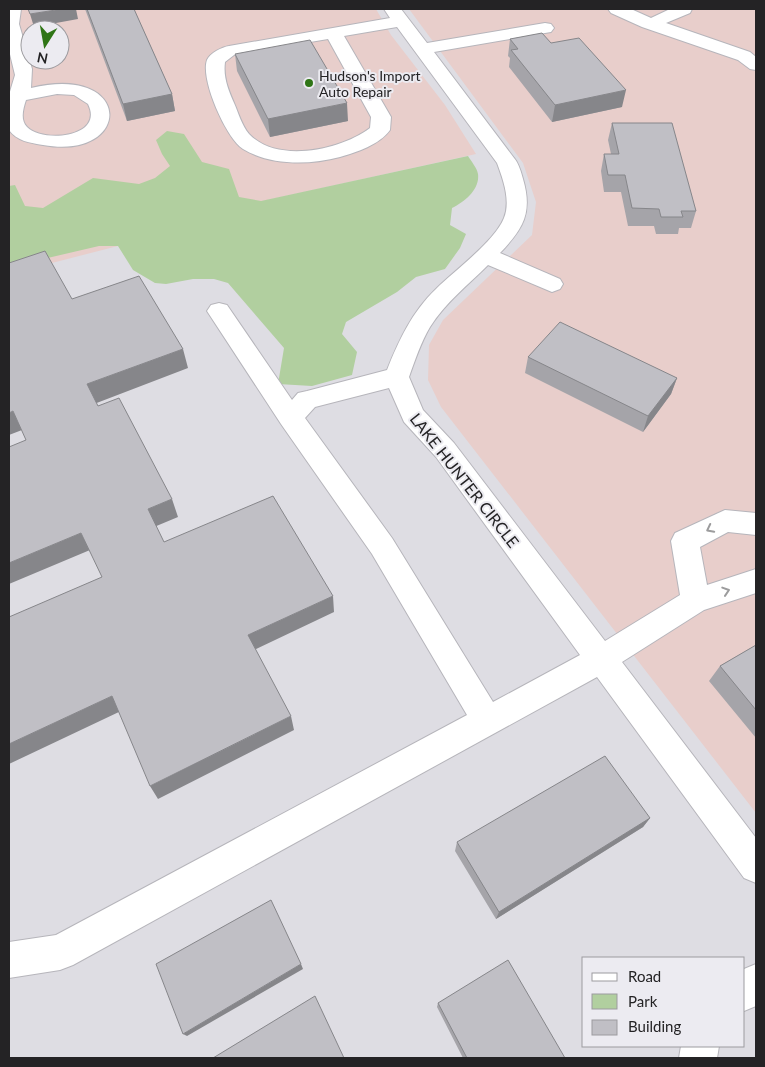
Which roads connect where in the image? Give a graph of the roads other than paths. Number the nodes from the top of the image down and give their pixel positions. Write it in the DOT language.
graph roads {
  1 [pos="12,9"];
  2 [pos="617,9"];
  3 [pos="684,9"];
  4 [pos="397,15"];
  5 [pos="651,24"];
  6 [pos="545,28"];
  7 [pos="333,33"];
  8 [pos="422,49"];
  9 [pos="756,65"];
  10 [pos="17,97"];
  11 [pos="485,254"];
  12 [pos="552,284"];
  13 [pos="219,311"];
  14 [pos="397,377"];
  15 [pos="290,417"];
  16 [pos="756,524"];
  17 [pos="756,581"];
  18 [pos="695,601"];
  19 [pos="601,659"];
  20 [pos="487,721"];
  21 [pos="756,866"];
  22 [pos="9,960"];
  23 [pos="756,982"];
  24 [pos="745,992"];
  1 -- 10 [label="street"];
  2 -- 5 [label="street"];
  3 -- 5 [label="street"];
  4 -- 7 [label="street"];
  4 -- 8 [label="street"];
  5 -- 9 [label="street"];
  6 -- 8 [label="street"];
  7 -- 7 [label="street"];
  8 -- 11 [label="street"];
  11 -- 12 [label="street"];
  11 -- 14 [label="street"];
  13 -- 15 [label="street"];
  14 -- 15 [label="street"];
  14 -- 19 [label="street, LAKE HUNTER CIRCLE"];
  15 -- 20 [label="street"];
  16 -- 18 [label="street, one-way"];
  18 -- 17 [label="street, one-way"];
  18 -- 19 [label="street"];
  19 -- 20 [label="street"];
  19 -- 21 [label="street, LAKE HUNTER CIRCLE"];
  20 -- 22 [label="street"];
  23 -- 24 [label="street"];
}
